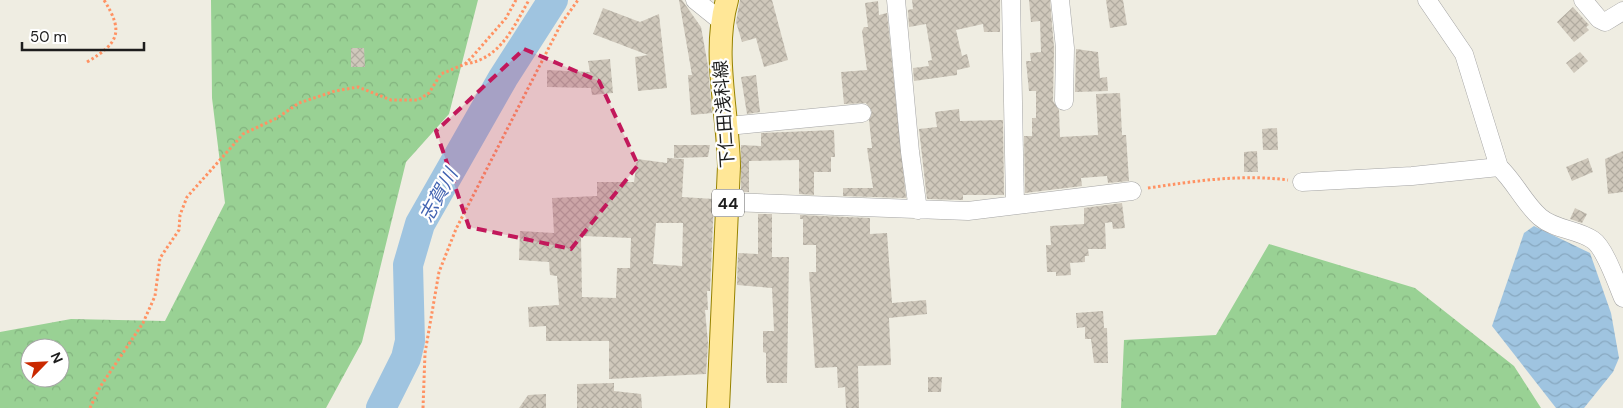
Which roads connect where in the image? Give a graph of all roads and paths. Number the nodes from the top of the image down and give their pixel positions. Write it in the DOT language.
graph roads {
  1 [pos="104,0"];
  2 [pos="516,0"];
  3 [pos="528,0"];
  4 [pos="578,0"];
  5 [pos="695,0"];
  6 [pos="727,0"];
  7 [pos="896,0"];
  8 [pos="1011,0"];
  9 [pos="1060,0"];
  10 [pos="1427,0"];
  11 [pos="1583,0"];
  12 [pos="1623,11"];
  13 [pos="721,21"];
  14 [pos="87,62"];
  15 [pos="465,64"];
  16 [pos="1064,101"];
  17 [pos="862,113"];
  18 [pos="728,126"];
  19 [pos="1499,167"];
  20 [pos="1302,182"];
  21 [pos="1132,191"];
  22 [pos="728,202"];
  23 [pos="1015,204"];
  24 [pos="918,210"];
  25 [pos="1623,298"];
  26 [pos="90,408"];
  27 [pos="422,408"];
  28 [pos="718,408"];
  1 -- 14 [label="path"];
  2 -- 15 [label="path"];
  3 -- 15 [label="path"];
  4 -- 27 [label="path"];
  5 -- 13 [label="street"];
  6 -- 13 [label="main road, 下仁田浅科線 / 44"];
  7 -- 24 [label="street"];
  8 -- 23 [label="street"];
  9 -- 16 [label="street"];
  10 -- 19 [label="street"];
  11 -- 12 [label="street"];
  13 -- 18 [label="main road, 下仁田浅科線 / 44"];
  15 -- 26 [label="path"];
  17 -- 18 [label="street"];
  18 -- 22 [label="main road, 下仁田浅科線 / 44"];
  19 -- 20 [label="street"];
  19 -- 25 [label="street"];
  20 -- 21 [label="path"];
  21 -- 23 [label="street"];
  22 -- 24 [label="street"];
  22 -- 28 [label="main road, 下仁田浅科線 / 44"];
  23 -- 24 [label="street"];
}
